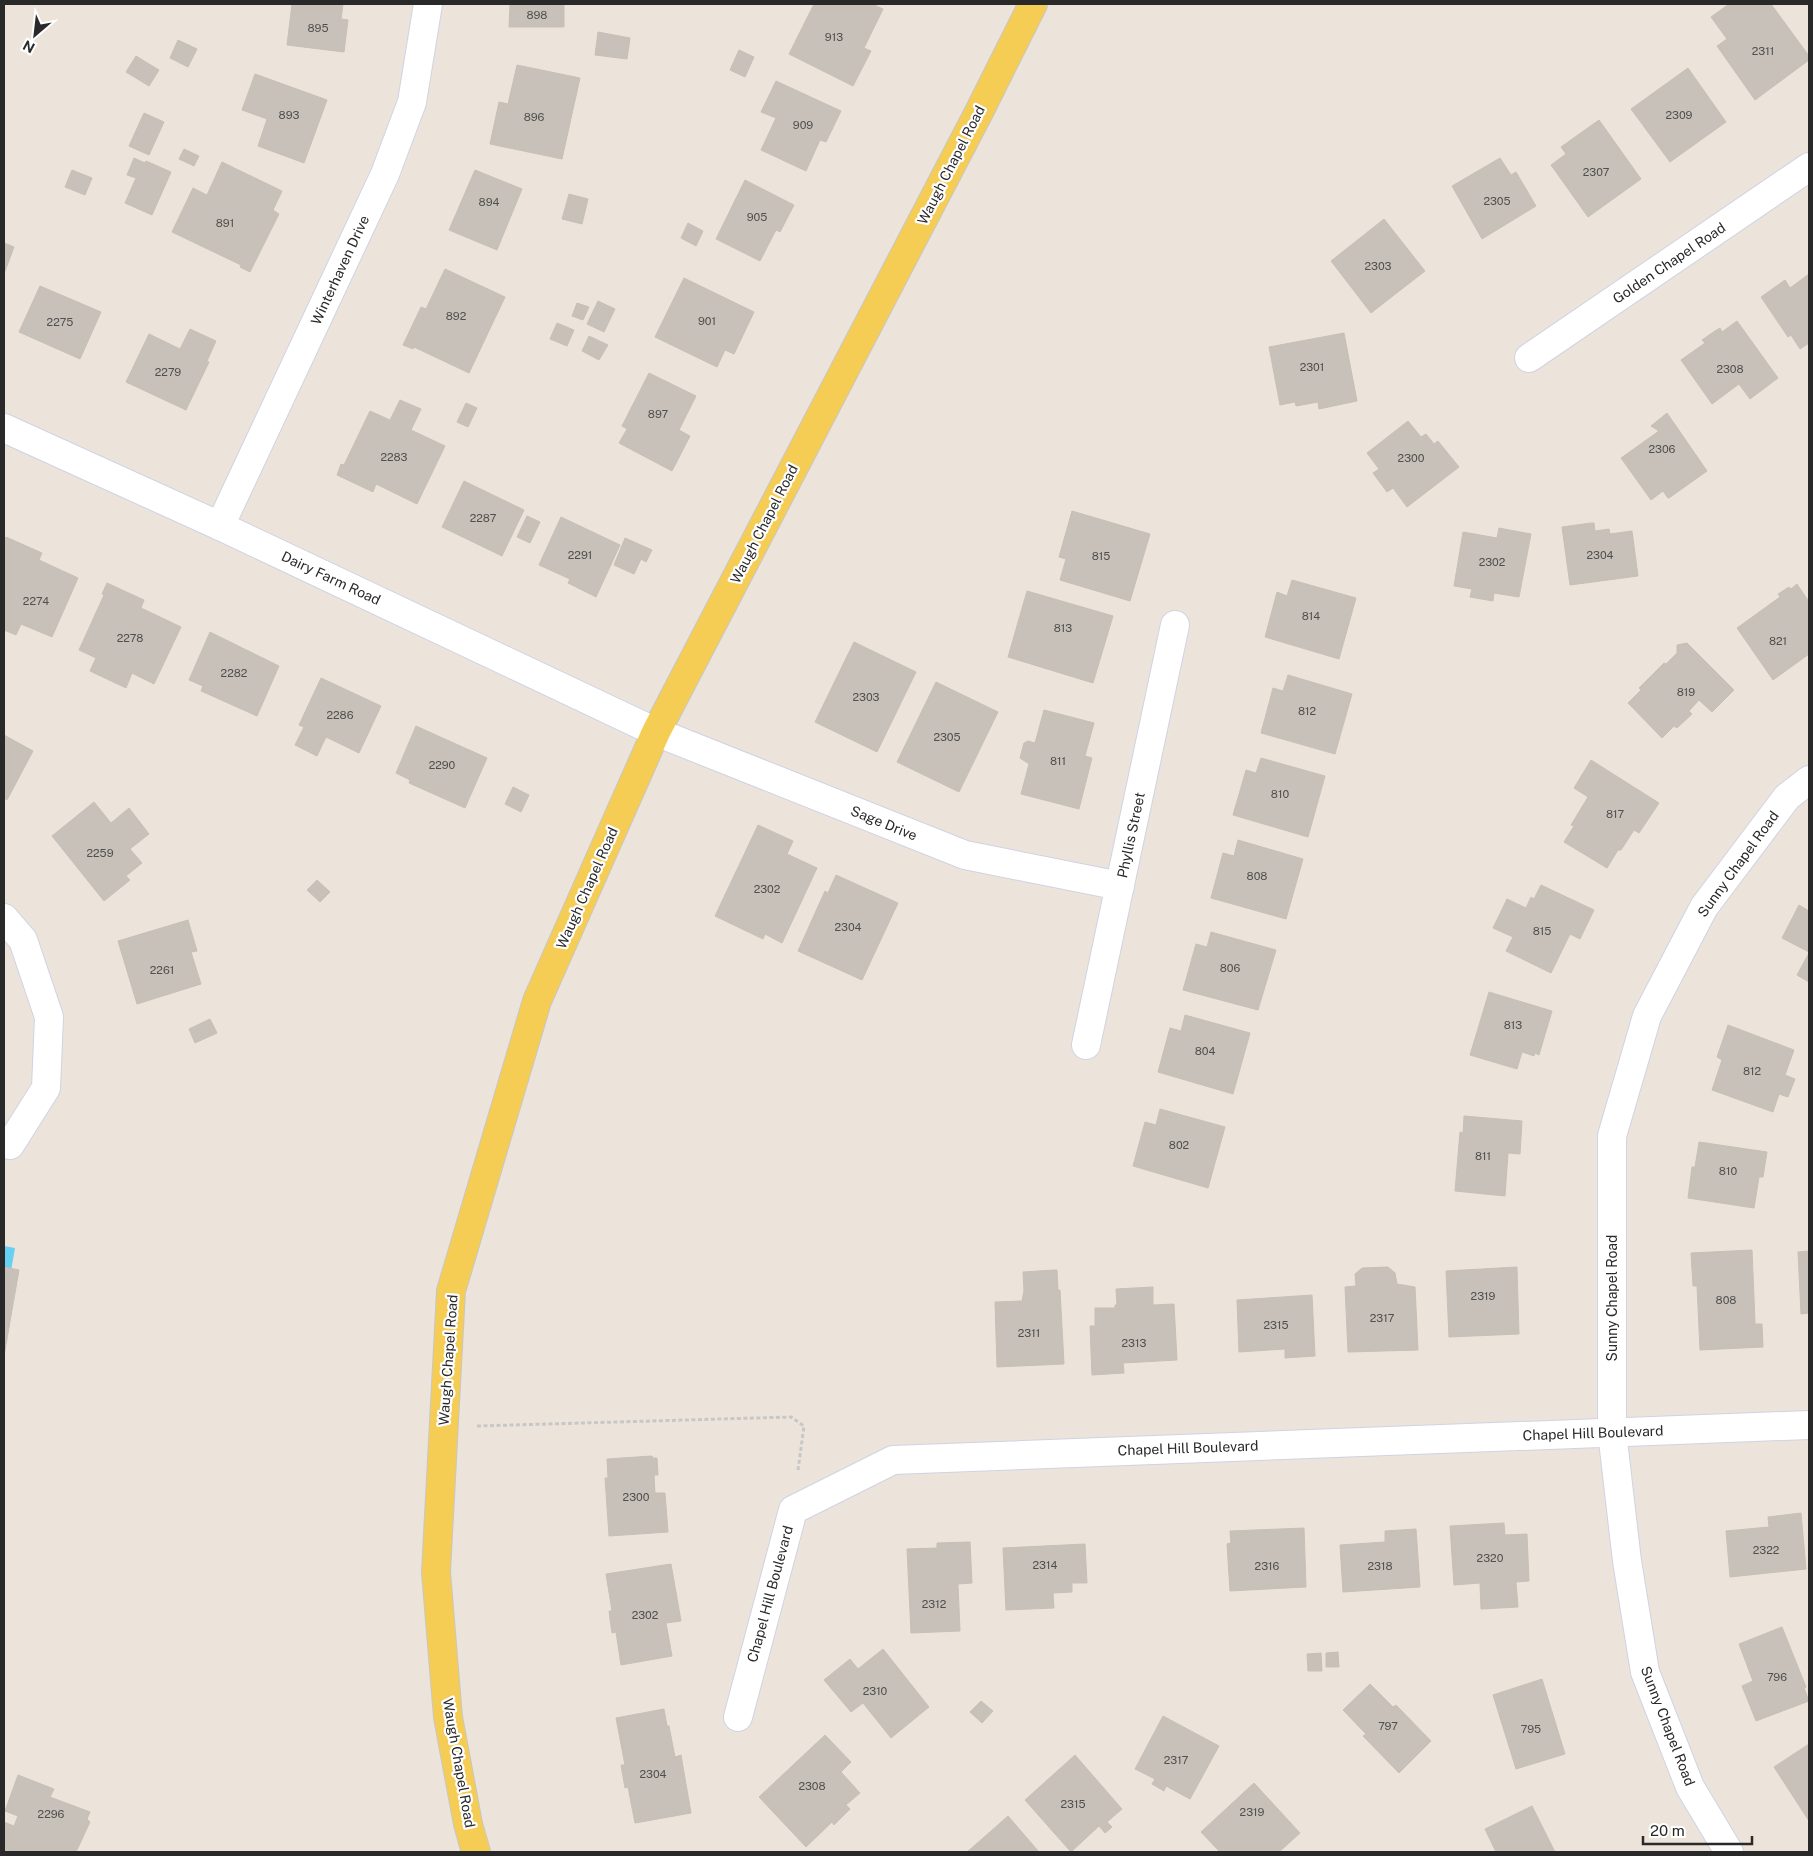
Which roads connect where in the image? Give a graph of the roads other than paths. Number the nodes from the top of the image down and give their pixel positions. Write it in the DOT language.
graph roads {
  1 [pos="428,4"];
  2 [pos="1034,4"];
  3 [pos="1809,168"];
  4 [pos="1529,358"];
  5 [pos="4,428"];
  6 [pos="220,526"];
  7 [pos="1175,625"];
  8 [pos="656,732"];
  9 [pos="1809,780"];
  10 [pos="1120,886"];
  11 [pos="4,918"];
  12 [pos="1086,1045"];
  13 [pos="10,1145"];
  14 [pos="1809,1425"];
  15 [pos="1612,1432"];
  16 [pos="738,1717"];
  17 [pos="476,1852"];
  18 [pos="1729,1852"];
  1 -- 6 [label="street, Winterhaven Drive"];
  2 -- 8 [label="main road, Waugh Chapel Road"];
  3 -- 4 [label="street, Golden Chapel Road"];
  5 -- 6 [label="street, Dairy Farm Road"];
  6 -- 8 [label="street, Dairy Farm Road"];
  7 -- 10 [label="street, Phyllis Street"];
  8 -- 10 [label="street, Sage Drive"];
  8 -- 17 [label="main road, Waugh Chapel Road"];
  9 -- 15 [label="street, Sunny Chapel Road"];
  10 -- 12 [label="street, Phyllis Street"];
  11 -- 13 [label="street"];
  14 -- 15 [label="street, Chapel Hill Boulevard"];
  15 -- 16 [label="street, Chapel Hill Boulevard"];
  15 -- 18 [label="street, Sunny Chapel Road"];
}
